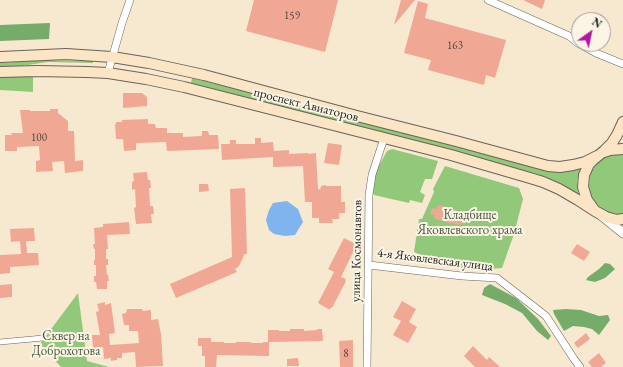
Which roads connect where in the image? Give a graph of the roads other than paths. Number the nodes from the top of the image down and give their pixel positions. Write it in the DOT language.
graph roads {
  1 [pos="130,0"];
  2 [pos="488,0"];
  3 [pos="571,38"];
  4 [pos="594,52"];
  5 [pos="0,57"];
  6 [pos="112,57"];
  7 [pos="623,64"];
  8 [pos="0,72"];
  9 [pos="108,73"];
  10 [pos="623,122"];
  11 [pos="384,138"];
  12 [pos="623,149"];
  13 [pos="598,155"];
  14 [pos="597,212"];
  15 [pos="623,219"];
  16 [pos="623,233"];
  17 [pos="369,265"];
  18 [pos="43,338"];
  19 [pos="0,342"];
  20 [pos="367,367"];
  21 [pos="580,367"];
  1 -- 6 [label="street"];
  2 -- 3 [label="street"];
  4 -- 7 [label="street"];
  5 -- 6 [label="main road, проспект Авиаторов"];
  6 -- 9 [label="street"];
  6 -- 13 [label="main road, проспект Авиаторов"];
  8 -- 9 [label="main road, проспект Авиаторов"];
  9 -- 11 [label="main road, проспект Авиаторов"];
  10 -- 13 [label="main road"];
  11 -- 14 [label="main road, проспект Авиаторов"];
  11 -- 17 [label="street, улица Космонавтов"];
  12 -- 13 [label="main road"];
  13 -- 14 [label="main road"];
  14 -- 15 [label="main road, проспект Авиаторов"];
  14 -- 16 [label="street"];
  17 -- 20 [label="street, улица Космонавтов"];
  17 -- 21 [label="street, 4-я Яковлевская улица"];
  18 -- 19 [label="street"];
}
